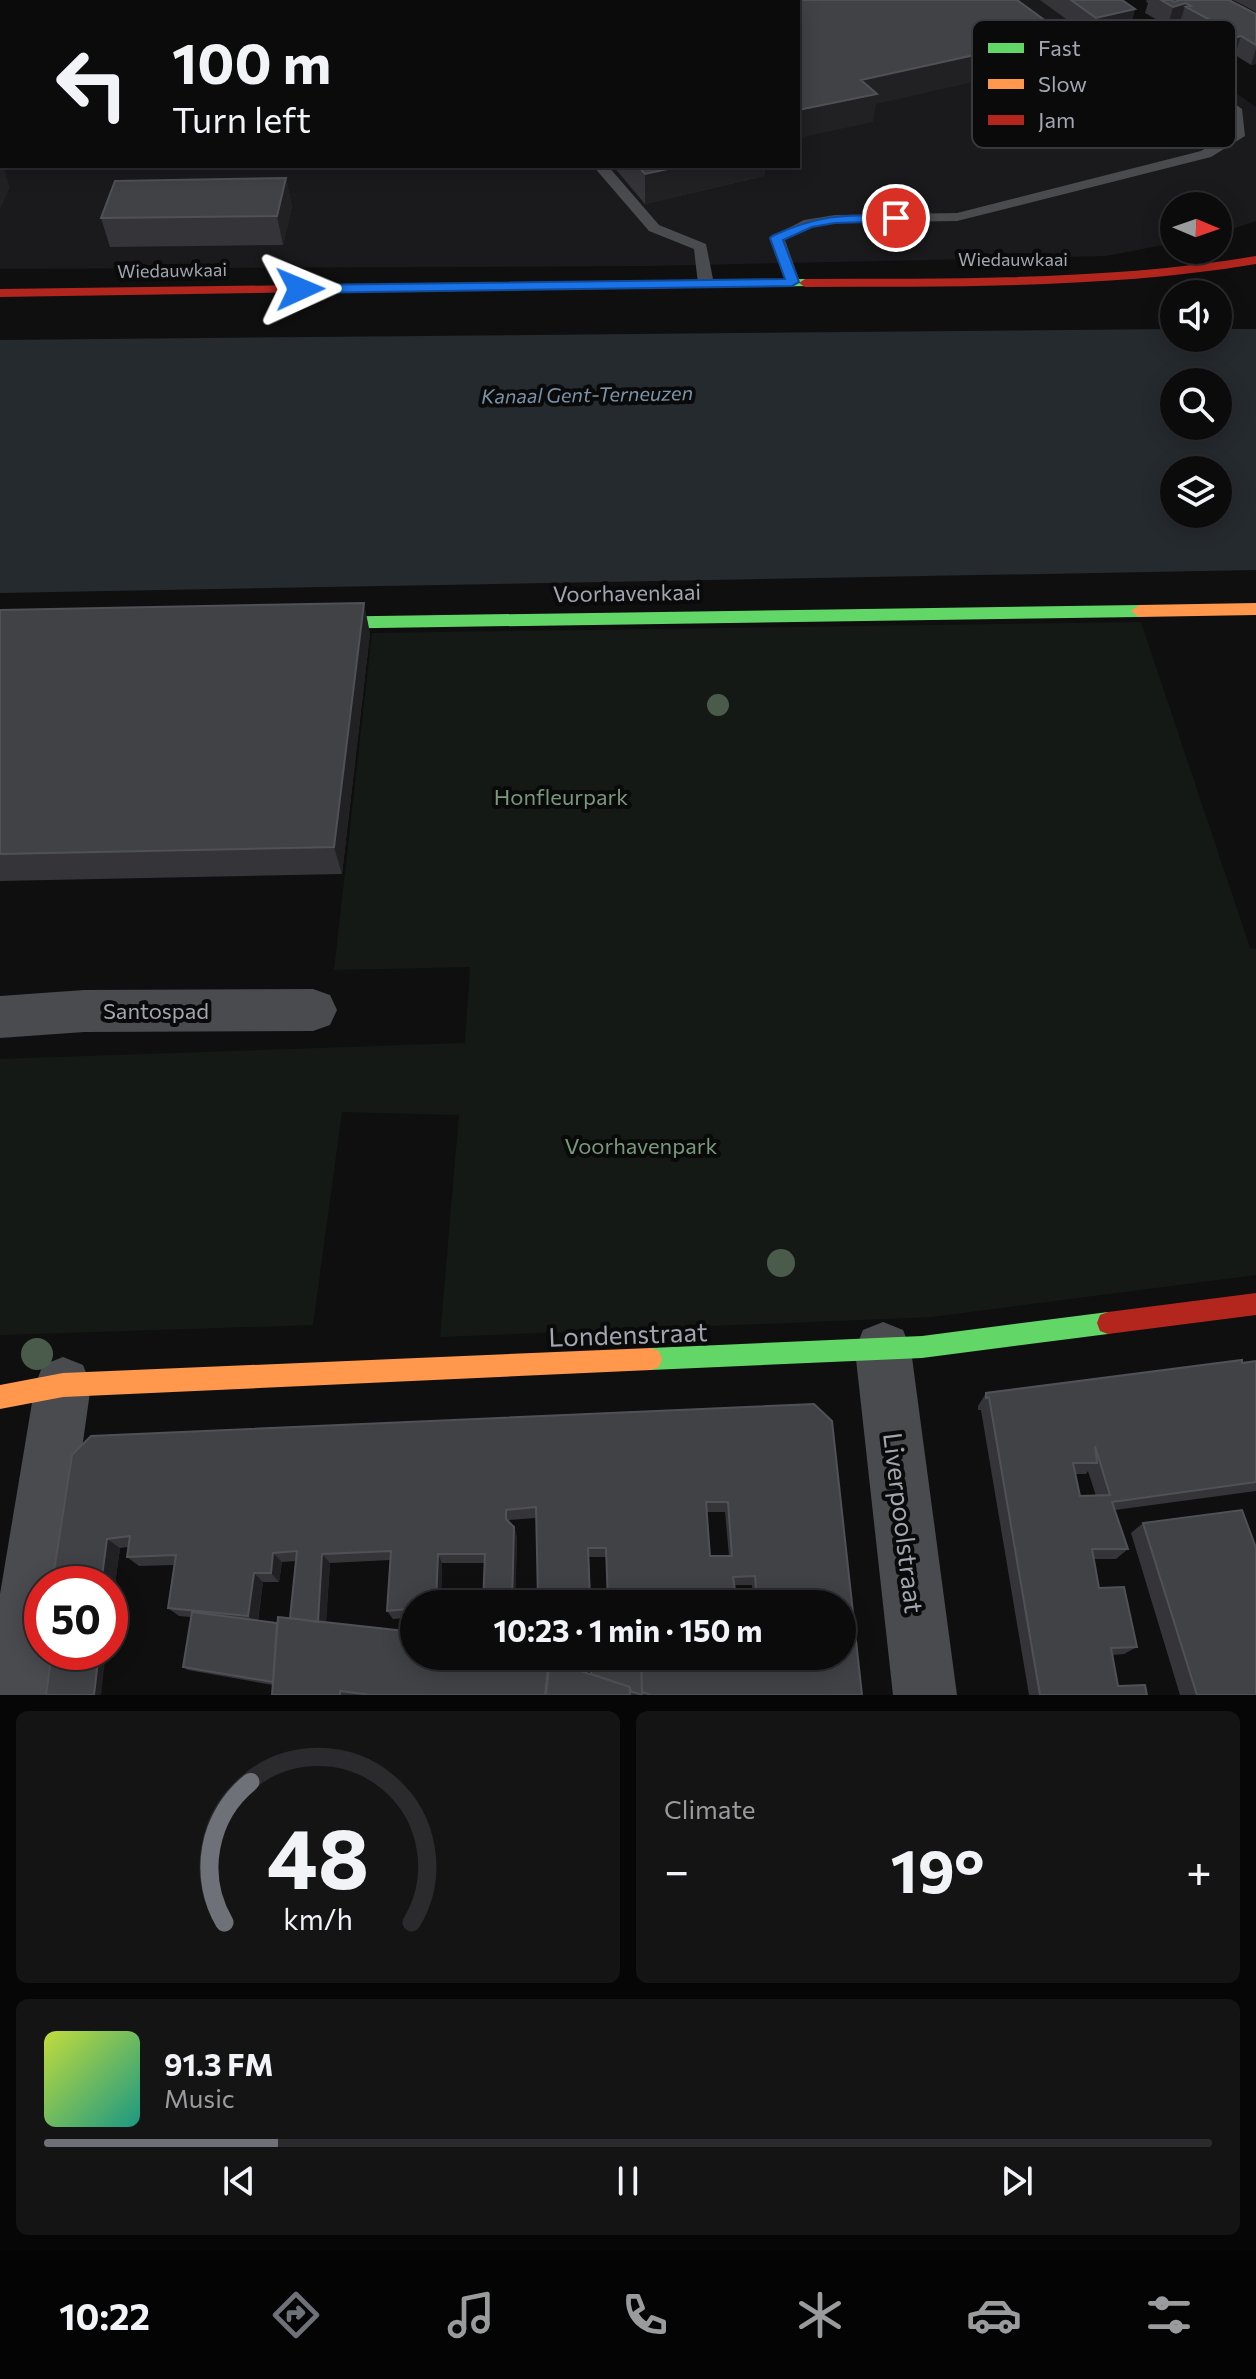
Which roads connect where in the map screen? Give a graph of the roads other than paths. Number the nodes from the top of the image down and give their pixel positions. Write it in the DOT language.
graph roads {
  1 [pos="1009,0"];
  2 [pos="1035,20"];
  3 [pos="1236,111"];
  4 [pos="1236,137"];
  5 [pos="1217,148"];
  6 [pos="602,168"];
  7 [pos="1256,260"];
  8 [pos="792,282"];
  9 [pos="706,284"];
  10 [pos="0,293"];
  11 [pos="1256,609"];
  12 [pos="294,624"];
  13 [pos="313,1010"];
  14 [pos="0,1017"];
  15 [pos="1256,1304"];
  16 [pos="883,1350"];
  17 [pos="63,1385"];
  18 [pos="0,1397"];
  19 [pos="15,1695"];
  20 [pos="925,1695"];
  1 -- 2 [label="lane"];
  3 -- 4 [label="lane"];
  5 -- 8 [label="lane"];
  6 -- 9 [label="lane"];
  7 -- 8 [label="street, Wiedauwkaai"];
  8 -- 9 [label="street, Wiedauwkaai"];
  9 -- 10 [label="street, Wiedauwkaai"];
  11 -- 12 [label="street, Voorhavenkaai"];
  13 -- 14 [label="street, Santospad"];
  15 -- 16 [label="street, Londenstraat"];
  16 -- 17 [label="street, Londenstraat"];
  16 -- 20 [label="street, Liverpoolstraat"];
  17 -- 18 [label="street, Londenstraat"];
  17 -- 19 [label="street"];
}
